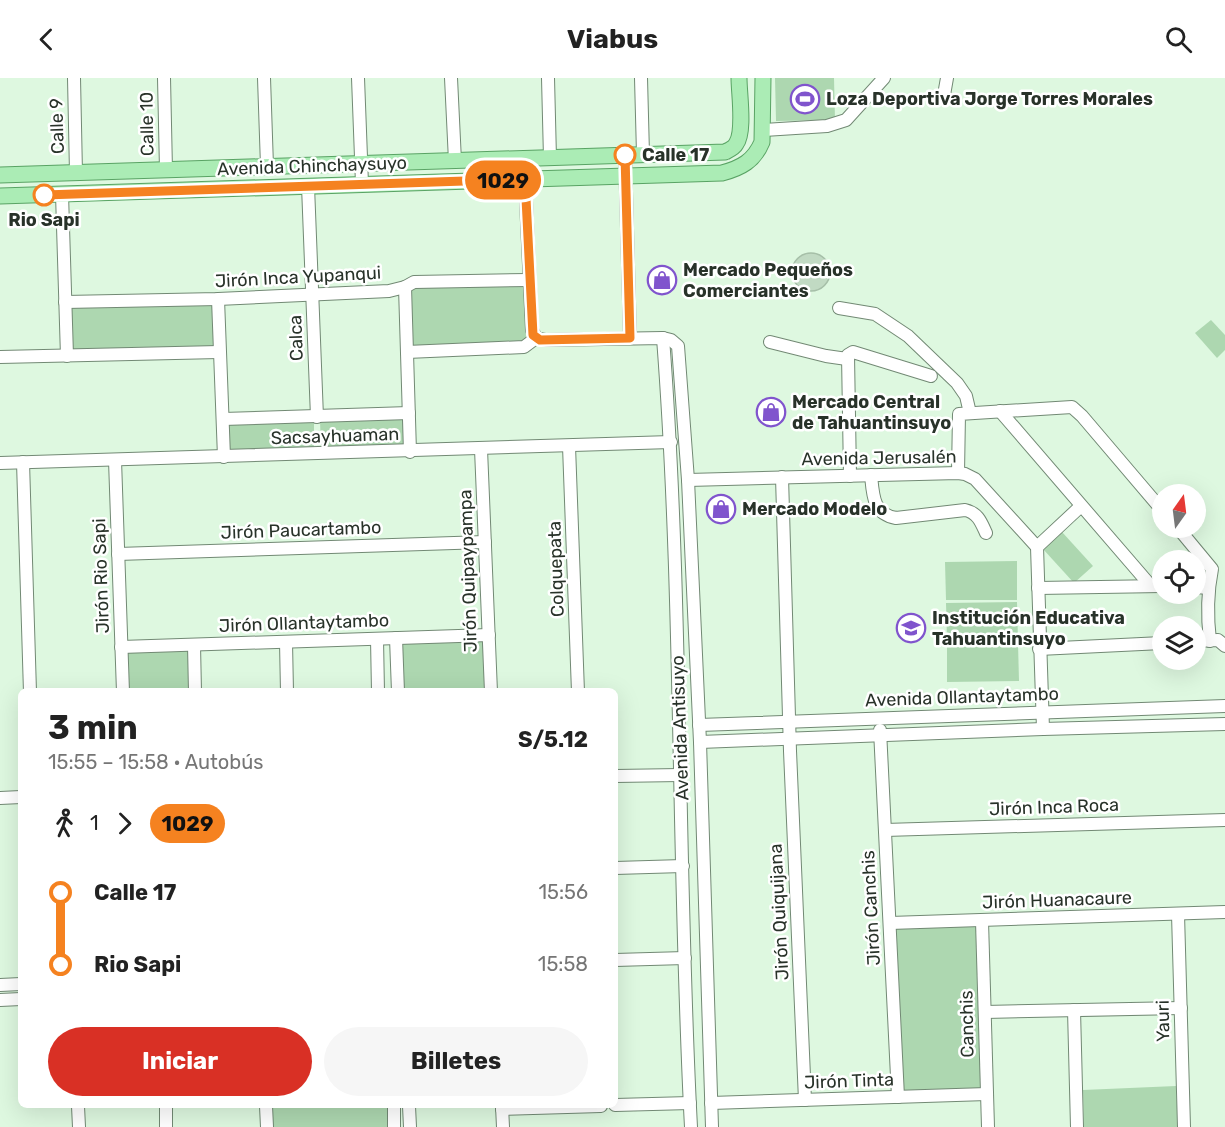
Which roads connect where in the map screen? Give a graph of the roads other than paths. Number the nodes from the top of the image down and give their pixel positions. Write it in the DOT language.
graph roads {
  1 [pos="74,78"];
  2 [pos="164,78"];
  3 [pos="264,78"];
  4 [pos="358,78"];
  5 [pos="452,78"];
  6 [pos="548,78"];
  7 [pos="641,78"];
  8 [pos="739,78"];
  9 [pos="763,78"];
  10 [pos="884,78"];
  11 [pos="947,78"];
  12 [pos="944,95"];
  13 [pos="764,130"];
  14 [pos="643,154"];
  15 [pos="625,155"];
  16 [pos="550,158"];
  17 [pos="455,160"];
  18 [pos="361,164"];
  19 [pos="267,166"];
  20 [pos="166,170"];
  21 [pos="76,173"];
  22 [pos="0,176"];
  23 [pos="625,176"];
  24 [pos="525,179"];
  25 [pos="362,184"];
  26 [pos="308,186"];
  27 [pos="62,194"];
  28 [pos="0,196"];
  29 [pos="530,280"];
  30 [pos="405,287"];
  31 [pos="312,295"];
  32 [pos="218,299"];
  33 [pos="65,302"];
  34 [pos="839,308"];
  35 [pos="536,338"];
  36 [pos="630,338"];
  37 [pos="663,338"];
  38 [pos="770,342"];
  39 [pos="219,352"];
  40 [pos="407,352"];
  41 [pos="850,356"];
  42 [pos="0,357"];
  43 [pos="67,357"];
  44 [pos="931,376"];
  45 [pos="999,411"];
  46 [pos="409,413"];
  47 [pos="965,413"];
  48 [pos="317,417"];
  49 [pos="223,418"];
  50 [pos="671,442"];
  51 [pos="569,446"];
  52 [pos="481,449"];
  53 [pos="410,452"];
  54 [pos="224,457"];
  55 [pos="116,460"];
  56 [pos="23,462"];
  57 [pos="0,463"];
  58 [pos="958,473"];
  59 [pos="871,475"];
  60 [pos="850,476"];
  61 [pos="782,477"];
  62 [pos="688,480"];
  63 [pos="1152,498"];
  64 [pos="1082,506"];
  65 [pos="986,533"];
  66 [pos="1186,538"];
  67 [pos="485,542"];
  68 [pos="1037,547"];
  69 [pos="1196,550"];
  70 [pos="118,554"];
  71 [pos="1206,562"];
  72 [pos="1206,580"];
  73 [pos="1152,581"];
  74 [pos="1152,585"];
  75 [pos="1038,588"];
  76 [pos="1205,604"];
  77 [pos="489,635"];
  78 [pos="396,638"];
  79 [pos="377,639"];
  80 [pos="1206,640"];
  81 [pos="1210,640"];
  82 [pos="286,642"];
  83 [pos="1152,643"];
  84 [pos="194,645"];
  85 [pos="1225,645"];
  86 [pos="121,647"];
  87 [pos="1039,649"];
  88 [pos="30,688"];
  89 [pos="123,688"];
  90 [pos="195,688"];
  91 [pos="287,688"];
  92 [pos="378,688"];
  93 [pos="398,688"];
  94 [pos="491,688"];
  95 [pos="578,688"];
  96 [pos="1225,706"];
  97 [pos="1041,712"];
  98 [pos="879,718"];
  99 [pos="789,721"];
  100 [pos="1225,724"];
  101 [pos="699,725"];
  102 [pos="1043,729"];
  103 [pos="880,736"];
  104 [pos="789,740"];
  105 [pos="700,742"];
  106 [pos="680,775"];
  107 [pos="618,776"];
  108 [pos="18,797"];
  109 [pos="0,798"];
  110 [pos="1225,820"];
  111 [pos="885,830"];
  112 [pos="683,867"];
  113 [pos="618,868"];
  114 [pos="1225,912"];
  115 [pos="1178,914"];
  116 [pos="982,921"];
  117 [pos="890,923"];
  118 [pos="685,958"];
  119 [pos="618,960"];
  120 [pos="18,984"];
  121 [pos="0,985"];
  122 [pos="18,999"];
  123 [pos="0,1000"];
  124 [pos="1181,1008"];
  125 [pos="1074,1010"];
  126 [pos="985,1012"];
  127 [pos="987,1094"];
  128 [pos="898,1097"];
  129 [pos="805,1100"];
  130 [pos="690,1103"];
  131 [pos="711,1103"];
  132 [pos="618,1105"];
  133 [pos="78,1108"];
  134 [pos="166,1108"];
  135 [pos="266,1108"];
  136 [pos="394,1108"];
  137 [pos="409,1108"];
  138 [pos="502,1108"];
  139 [pos="79,1127"];
  140 [pos="166,1127"];
  141 [pos="267,1127"];
  142 [pos="394,1127"];
  143 [pos="410,1127"];
  144 [pos="503,1127"];
  145 [pos="691,1127"];
  146 [pos="712,1127"];
  147 [pos="988,1127"];
  148 [pos="1077,1127"];
  149 [pos="1184,1127"];
  1 -- 21 [label="street, Calle 9"];
  2 -- 20 [label="street, Calle 10"];
  3 -- 19 [label="street"];
  4 -- 18 [label="street"];
  5 -- 17 [label="street"];
  6 -- 16 [label="street"];
  7 -- 14 [label="street"];
  8 -- 14 [label="main road"];
  9 -- 13 [label="main road"];
  10 -- 13 [label="street"];
  11 -- 12 [label="street"];
  13 -- 23 [label="main road"];
  14 -- 15 [label="main road"];
  15 -- 16 [label="main road, Avenida Chinchaysuyo"];
  15 -- 23 [label="street"];
  16 -- 17 [label="main road, Avenida Chinchaysuyo"];
  17 -- 18 [label="main road, Avenida Chinchaysuyo"];
  18 -- 19 [label="main road, Avenida Chinchaysuyo"];
  18 -- 25 [label="street"];
  19 -- 20 [label="main road, Avenida Chinchaysuyo"];
  20 -- 21 [label="main road, Avenida Chinchaysuyo"];
  21 -- 22 [label="main road, Avenida Chinchaysuyo"];
  23 -- 24 [label="main road, Avenida Chinchaysuyo"];
  23 -- 36 [label="street"];
  24 -- 25 [label="main road, Avenida Chinchaysuyo"];
  24 -- 29 [label="street"];
  25 -- 26 [label="main road, Avenida Chinchaysuyo"];
  26 -- 27 [label="main road, Avenida Chinchaysuyo"];
  26 -- 31 [label="street, Calca"];
  27 -- 28 [label="main road, Avenida Chinchaysuyo"];
  27 -- 33 [label="street"];
  29 -- 30 [label="street, Jirón Inca Yupanqui"];
  29 -- 35 [label="street"];
  30 -- 31 [label="street, Jirón Inca Yupanqui"];
  30 -- 40 [label="street"];
  31 -- 32 [label="street, Jirón Inca Yupanqui"];
  31 -- 48 [label="street, Calca"];
  32 -- 33 [label="street, Jirón Inca Yupanqui"];
  32 -- 39 [label="street"];
  33 -- 43 [label="street"];
  34 -- 47 [label="street"];
  35 -- 36 [label="street"];
  35 -- 40 [label="street"];
  36 -- 37 [label="street"];
  37 -- 50 [label="street, Avenida Antisuyo"];
  37 -- 62 [label="street, Avenida Antisuyo"];
  38 -- 41 [label="street"];
  39 -- 43 [label="street"];
  39 -- 49 [label="street"];
  40 -- 46 [label="street"];
  41 -- 44 [label="street"];
  41 -- 60 [label="street"];
  42 -- 43 [label="street"];
  45 -- 47 [label="street"];
  45 -- 63 [label="street"];
  45 -- 64 [label="street"];
  46 -- 48 [label="street"];
  46 -- 53 [label="street"];
  47 -- 58 [label="street"];
  48 -- 49 [label="street"];
  49 -- 54 [label="street"];
  50 -- 51 [label="street, Sacsayhuaman"];
  50 -- 106 [label="street, Avenida Antisuyo"];
  51 -- 52 [label="street, Sacsayhuaman"];
  51 -- 95 [label="street, Colquepata"];
  52 -- 53 [label="street, Sacsayhuaman"];
  52 -- 67 [label="street, Jirón Quipaypampa"];
  53 -- 54 [label="street, Sacsayhuaman"];
  54 -- 55 [label="street, Sacsayhuaman"];
  55 -- 56 [label="street, Sacsayhuaman"];
  55 -- 70 [label="street, Jirón Rio Sapi"];
  56 -- 57 [label="street, Sacsayhuaman"];
  56 -- 88 [label="street"];
  58 -- 59 [label="street, Avenida Jerusalén"];
  58 -- 68 [label="street, Avenida Jerusalén"];
  59 -- 60 [label="street, Avenida Jerusalén"];
  59 -- 65 [label="street"];
  60 -- 61 [label="street, Avenida Jerusalén"];
  61 -- 62 [label="street, Avenida Jerusalén"];
  61 -- 99 [label="street, Jirón Quiquijana"];
  62 -- 101 [label="street, Avenida Antisuyo"];
  64 -- 68 [label="street"];
  64 -- 73 [label="street"];
  66 -- 69 [label="street"];
  67 -- 70 [label="street, Jirón Paucartambo"];
  67 -- 77 [label="street, Jirón Quipaypampa"];
  68 -- 75 [label="street"];
  70 -- 86 [label="street, Jirón Rio Sapi"];
  71 -- 72 [label="street"];
  74 -- 75 [label="street"];
  75 -- 87 [label="street"];
  76 -- 81 [label="street"];
  77 -- 78 [label="street, Jirón Ollantaytambo"];
  77 -- 94 [label="street, Jirón Quipaypampa"];
  78 -- 79 [label="street, Jirón Ollantaytambo"];
  78 -- 93 [label="street"];
  79 -- 82 [label="street, Jirón Ollantaytambo"];
  79 -- 92 [label="street"];
  80 -- 81 [label="street"];
  81 -- 85 [label="street"];
  82 -- 84 [label="street, Jirón Ollantaytambo"];
  82 -- 91 [label="street"];
  83 -- 87 [label="street"];
  84 -- 86 [label="street, Jirón Ollantaytambo"];
  84 -- 90 [label="street"];
  86 -- 89 [label="street, Jirón Rio Sapi"];
  87 -- 97 [label="street"];
  96 -- 97 [label="street, Avenida Ollantaytambo"];
  97 -- 98 [label="street, Avenida Ollantaytambo"];
  97 -- 102 [label="street"];
  98 -- 99 [label="street, Avenida Ollantaytambo"];
  98 -- 103 [label="street, Jirón Canchis"];
  99 -- 101 [label="street, Avenida Ollantaytambo"];
  99 -- 104 [label="street, Jirón Quiquijana"];
  100 -- 102 [label="street, Avenida Ollantaytambo"];
  101 -- 105 [label="street, Avenida Antisuyo"];
  102 -- 103 [label="street, Avenida Ollantaytambo"];
  103 -- 104 [label="street, Avenida Ollantaytambo"];
  103 -- 111 [label="street, Jirón Canchis"];
  104 -- 105 [label="street, Avenida Ollantaytambo"];
  104 -- 129 [label="street, Jirón Quiquijana"];
  105 -- 131 [label="street, Avenida Antisuyo"];
  106 -- 107 [label="street"];
  106 -- 112 [label="street, Avenida Antisuyo"];
  108 -- 109 [label="street"];
  110 -- 111 [label="street, Jirón Inca Roca"];
  111 -- 117 [label="street, Jirón Canchis"];
  112 -- 113 [label="street"];
  112 -- 118 [label="street, Avenida Antisuyo"];
  114 -- 115 [label="street, Jirón Huanacaure"];
  115 -- 116 [label="street, Jirón Huanacaure"];
  115 -- 124 [label="street, Yauri"];
  116 -- 117 [label="street, Jirón Huanacaure"];
  116 -- 126 [label="street, Canchis"];
  117 -- 128 [label="street, Jirón Canchis"];
  118 -- 119 [label="street"];
  118 -- 130 [label="street, Avenida Antisuyo"];
  120 -- 121 [label="street"];
  122 -- 123 [label="street"];
  124 -- 125 [label="street"];
  124 -- 149 [label="street, Yauri"];
  125 -- 126 [label="street"];
  125 -- 148 [label="street"];
  126 -- 127 [label="street, Canchis"];
  127 -- 128 [label="street, Jirón Tinta"];
  127 -- 147 [label="street, Canchis"];
  128 -- 129 [label="street, Jirón Tinta"];
  129 -- 131 [label="street, Jirón Tinta"];
  130 -- 132 [label="street"];
  130 -- 145 [label="street, Avenida Antisuyo"];
  131 -- 146 [label="street, Avenida Antisuyo"];
  133 -- 139 [label="street"];
  134 -- 140 [label="street"];
  135 -- 141 [label="street"];
  136 -- 142 [label="street"];
  137 -- 143 [label="street"];
  138 -- 144 [label="street"];
}
